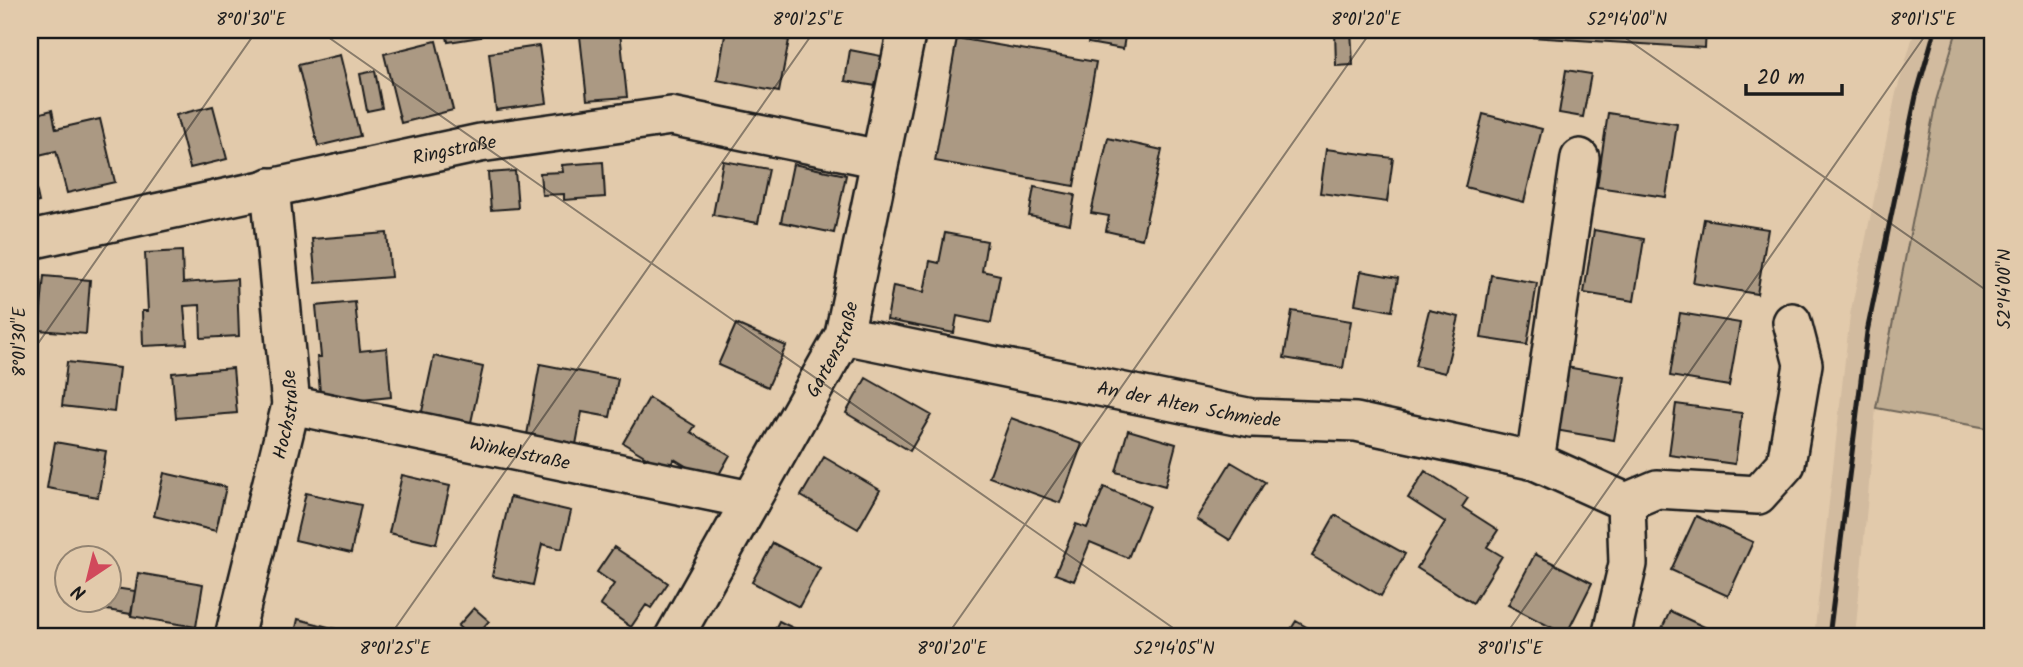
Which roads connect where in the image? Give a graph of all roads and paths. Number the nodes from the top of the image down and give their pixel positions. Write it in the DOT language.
graph roads {
  1 [pos="907,30"];
  2 [pos="1580,158"];
  3 [pos="880,159"];
  4 [pos="270,187"];
  5 [pos="30,240"];
  6 [pos="1793,322"];
  7 [pos="844,335"];
  8 [pos="291,405"];
  9 [pos="1535,461"];
  10 [pos="751,500"];
  11 [pos="1626,502"];
  12 [pos="234,637"];
  13 [pos="674,637"];
  14 [pos="1612,637"];
  1 -- 3 [label="street, Gartenstraße"];
  2 -- 9 [label="street"];
  3 -- 4 [label="street, Ringstraße"];
  3 -- 7 [label="street, Gartenstraße"];
  4 -- 5 [label="street, Ringstraße"];
  4 -- 8 [label="street, Hochstraße"];
  6 -- 11 [label="street"];
  7 -- 9 [label="street, An der Alten Schmiede"];
  7 -- 10 [label="street, Gartenstraße"];
  8 -- 10 [label="street, Winkelstraße"];
  8 -- 12 [label="street, Hochstraße"];
  9 -- 11 [label="street, An der Alten Schmiede"];
  10 -- 13 [label="street, Gartenstraße"];
  11 -- 14 [label="street"];
}
